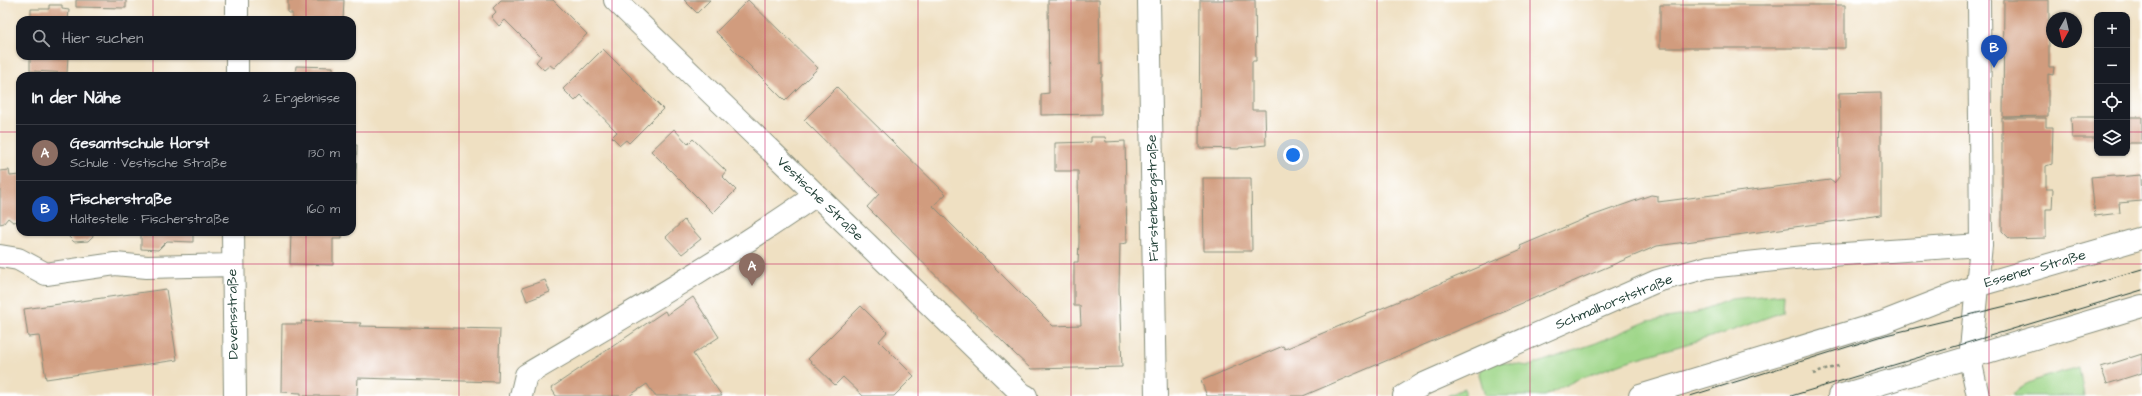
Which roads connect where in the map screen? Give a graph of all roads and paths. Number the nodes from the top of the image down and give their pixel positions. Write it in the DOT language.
graph roads {
  1 [pos="237,0"];
  2 [pos="615,0"];
  3 [pos="1149,0"];
  4 [pos="1979,0"];
  5 [pos="237,16"];
  6 [pos="237,60"];
  7 [pos="237,72"];
  8 [pos="816,195"];
  9 [pos="233,236"];
  10 [pos="2142,238"];
  11 [pos="1981,245"];
  12 [pos="0,256"];
  13 [pos="233,265"];
  14 [pos="1976,286"];
  15 [pos="2142,306"];
  16 [pos="1970,359"];
  17 [pos="235,396"];
  18 [pos="522,396"];
  19 [pos="1026,396"];
  20 [pos="1156,396"];
  21 [pos="1404,396"];
  22 [pos="1640,396"];
  23 [pos="1839,396"];
  24 [pos="1978,396"];
  1 -- 5 [label="street"];
  2 -- 8 [label="street, Vestische Straße"];
  3 -- 20 [label="street, Fürstenbergstraße"];
  4 -- 11 [label="street"];
  6 -- 7 [label="street"];
  8 -- 18 [label="street"];
  8 -- 19 [label="street, Vestische Straße"];
  9 -- 13 [label="street, Devensstraße"];
  10 -- 14 [label="street, Essener Straße"];
  11 -- 14 [label="street"];
  11 -- 21 [label="street, Schmalhorststraße"];
  12 -- 13 [label="street"];
  13 -- 17 [label="street, Devensstraße"];
  14 -- 16 [label="street, Essener Straße"];
  14 -- 22 [label="street"];
  15 -- 16 [label="street"];
  16 -- 23 [label="street"];
  16 -- 24 [label="street, Essener Straße"];
}
